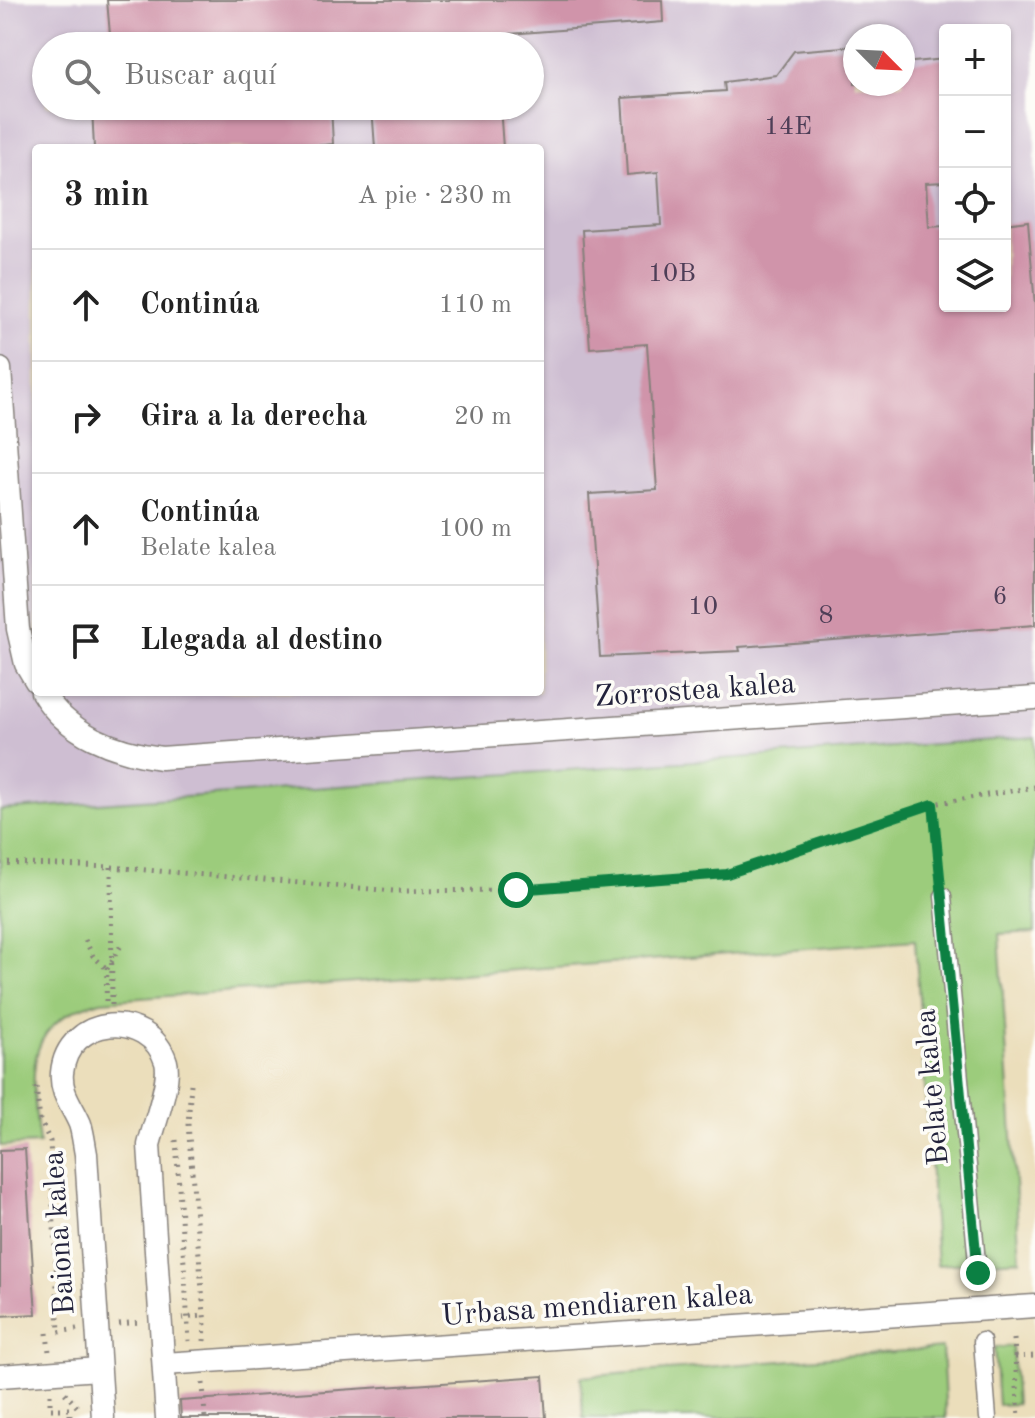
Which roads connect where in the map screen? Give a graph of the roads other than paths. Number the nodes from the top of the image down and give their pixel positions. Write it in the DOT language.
graph roads {
  1 [pos="0,369"];
  2 [pos="32,674"];
  3 [pos="45,696"];
  4 [pos="1035,698"];
  5 [pos="943,896"];
  6 [pos="978,1273"];
  7 [pos="1035,1306"];
  8 [pos="982,1341"];
  9 [pos="164,1364"];
  10 [pos="99,1369"];
  11 [pos="0,1376"];
  12 [pos="103,1418"];
  13 [pos="167,1418"];
  14 [pos="988,1418"];
  1 -- 2 [label="street"];
  3 -- 4 [label="street, Zorrostea kalea"];
  5 -- 6 [label="street, Belate kalea"];
  7 -- 9 [label="street, Urbasa mendiaren kalea"];
  8 -- 14 [label="street"];
  9 -- 10 [label="street, Baiona kalea"];
  9 -- 13 [label="street, Baiona kalea"];
  10 -- 11 [label="street"];
  10 -- 12 [label="street, Baiona kalea"];
}
